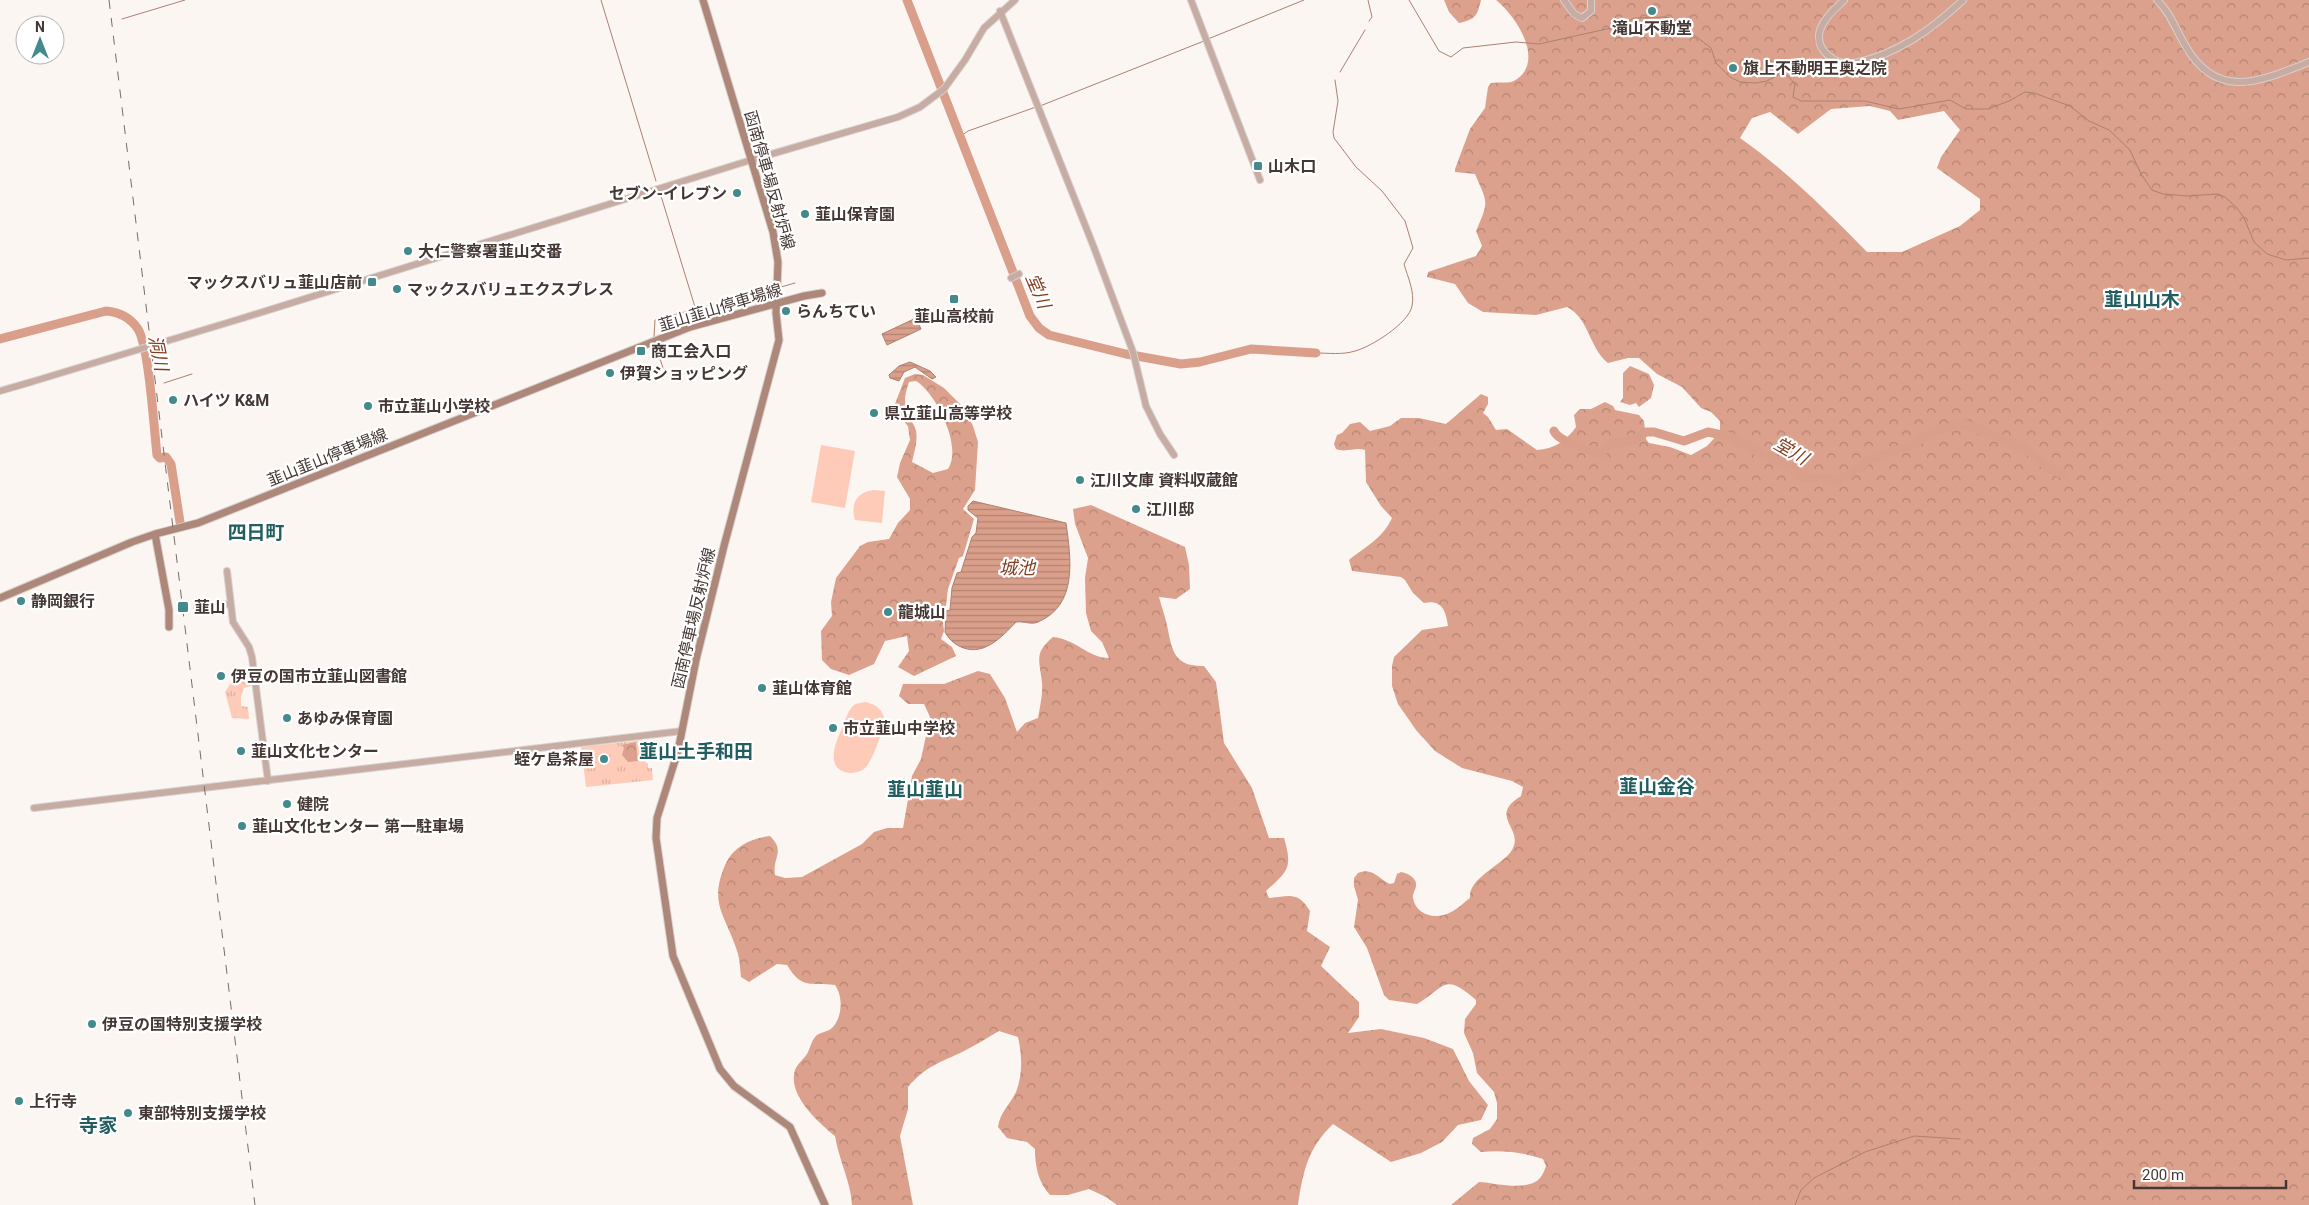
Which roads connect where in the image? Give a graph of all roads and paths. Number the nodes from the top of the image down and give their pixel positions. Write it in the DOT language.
graph roads {
  1 [pos="703,0"];
  2 [pos="1015,0"];
  3 [pos="1190,0"];
  4 [pos="1564,0"];
  5 [pos="1591,0"];
  6 [pos="1844,0"];
  7 [pos="1964,0"];
  8 [pos="2157,0"];
  9 [pos="1000,11"];
  10 [pos="2309,62"];
  11 [pos="751,160"];
  12 [pos="1260,180"];
  13 [pos="1019,274"];
  14 [pos="1011,278"];
  15 [pos="822,293"];
  16 [pos="777,303"];
  17 [pos="0,391"];
  18 [pos="1174,455"];
  19 [pos="155,534"];
  20 [pos="227,571"];
  21 [pos="0,598"];
  22 [pos="230,604"];
  23 [pos="197,607"];
  24 [pos="169,627"];
  25 [pos="682,731"];
  26 [pos="268,781"];
  27 [pos="34,808"];
  28 [pos="824,1205"];
  1 -- 11 [label="main road, 函南停車場反射炉線"];
  2 -- 9 [label="street"];
  3 -- 12 [label="street"];
  4 -- 5 [label="street"];
  6 -- 7 [label="street"];
  8 -- 10 [label="street"];
  9 -- 11 [label="street"];
  9 -- 18 [label="street"];
  11 -- 16 [label="main road, 函南停車場反射炉線"];
  11 -- 17 [label="street, bridge"];
  13 -- 14 [label="street"];
  15 -- 16 [label="main road, 韮山韮山停車場線"];
  16 -- 19 [label="main road, 韮山韮山停車場線"];
  16 -- 25 [label="main road, 函南停車場反射炉線"];
  19 -- 21 [label="main road, 韮山韮山停車場線"];
  19 -- 24 [label="main road"];
  20 -- 22 [label="street"];
  22 -- 23 [label="street"];
  22 -- 26 [label="street"];
  25 -- 26 [label="street"];
  25 -- 28 [label="main road, 函南停車場反射炉線"];
  26 -- 27 [label="street"];
}
